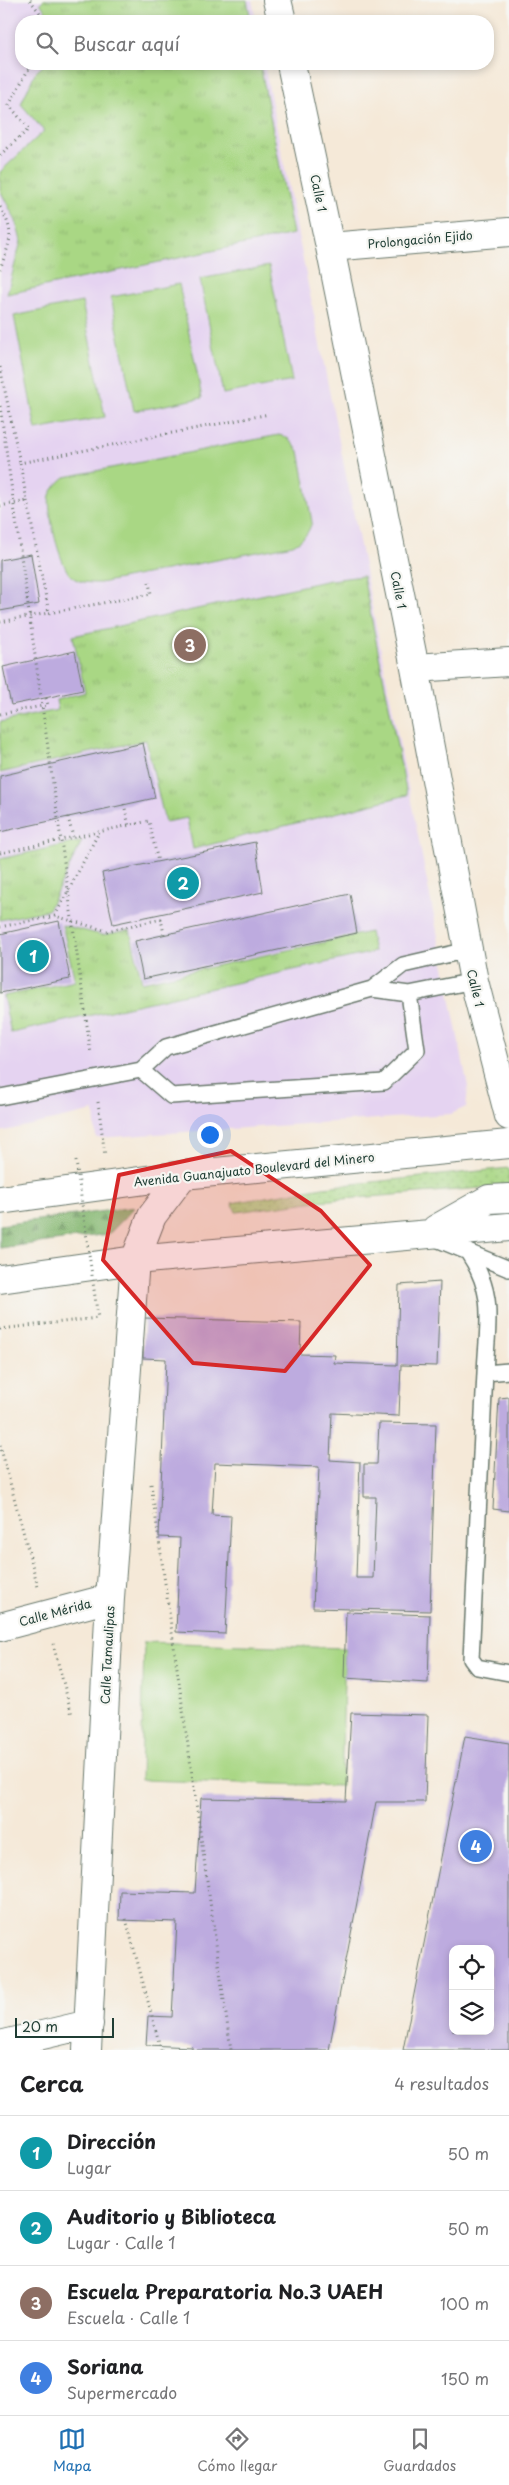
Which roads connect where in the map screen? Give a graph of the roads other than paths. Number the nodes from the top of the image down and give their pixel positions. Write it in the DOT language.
graph roads {
  1 [pos="277,0"];
  2 [pos="281,15"];
  3 [pos="292,70"];
  4 [pos="509,232"];
  5 [pos="330,247"];
  6 [pos="509,662"];
  7 [pos="415,668"];
  8 [pos="468,950"];
  9 [pos="474,981"];
  10 [pos="372,989"];
  11 [pos="409,994"];
  12 [pos="141,1070"];
  13 [pos="0,1097"];
  14 [pos="509,1116"];
  15 [pos="509,1144"];
  16 [pos="183,1175"];
  17 [pos="509,1198"];
  18 [pos="0,1200"];
  19 [pos="509,1227"];
  20 [pos="426,1234"];
  21 [pos="467,1251"];
  22 [pos="135,1260"];
  23 [pos="509,1269"];
  24 [pos="0,1279"];
  25 [pos="509,1371"];
  26 [pos="485,1373"];
  27 [pos="110,1598"];
  28 [pos="0,1627"];
  29 [pos="509,1673"];
  30 [pos="88,2037"];
  31 [pos="0,2046"];
  1 -- 2 [label="street"];
  3 -- 5 [label="street, Calle 1"];
  4 -- 5 [label="street, Prolongación Ejido"];
  5 -- 7 [label="street, Calle 1"];
  6 -- 7 [label="street"];
  7 -- 8 [label="street, Calle 1"];
  8 -- 9 [label="street, Calle 1"];
  8 -- 10 [label="lane"];
  9 -- 11 [label="lane"];
  9 -- 14 [label="street, Calle 1"];
  10 -- 11 [label="lane"];
  10 -- 12 [label="lane"];
  11 -- 12 [label="lane"];
  12 -- 13 [label="lane"];
  15 -- 16 [label="street, Avenida Guanajuato Boulevard del Minero"];
  16 -- 18 [label="street, Avenida Guanajuato Boulevard del Minero"];
  16 -- 22 [label="street, Calle Tamaulipas"];
  17 -- 20 [label="street"];
  19 -- 20 [label="street"];
  20 -- 21 [label="lane"];
  20 -- 22 [label="street"];
  21 -- 23 [label="lane"];
  21 -- 26 [label="lane"];
  22 -- 24 [label="street"];
  22 -- 27 [label="street, Calle Tamaulipas"];
  25 -- 26 [label="lane"];
  26 -- 29 [label="lane"];
  27 -- 28 [label="street, Calle Mérida"];
  27 -- 30 [label="street, Calle Tamaulipas"];
  30 -- 31 [label="street"];
}
